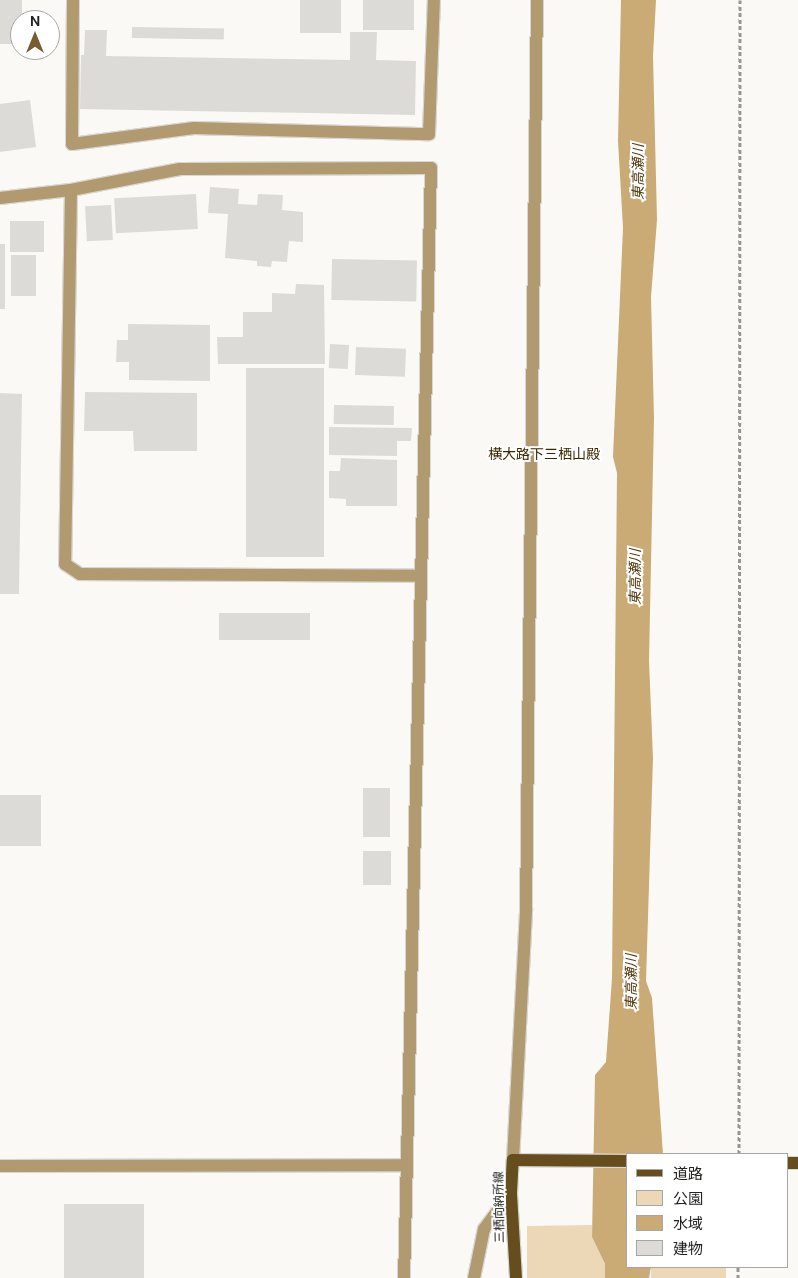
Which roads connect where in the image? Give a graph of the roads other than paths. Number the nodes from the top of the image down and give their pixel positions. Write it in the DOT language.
graph roads {
  1 [pos="73,0"];
  2 [pos="434,0"];
  3 [pos="537,0"];
  4 [pos="71,190"];
  5 [pos="0,198"];
  6 [pos="420,576"];
  7 [pos="513,1160"];
  8 [pos="626,1161"];
  9 [pos="406,1165"];
  10 [pos="0,1166"];
  11 [pos="510,1193"];
  12 [pos="404,1278"];
  13 [pos="474,1278"];
  14 [pos="516,1278"];
  1 -- 2 [label="street"];
  3 -- 7 [label="street"];
  4 -- 5 [label="street"];
  4 -- 6 [label="street"];
  4 -- 6 [label="street"];
  6 -- 9 [label="street"];
  7 -- 8 [label="main road, 三栖向納所線"];
  7 -- 11 [label="main road, 三栖向納所線"];
  9 -- 10 [label="street"];
  9 -- 12 [label="street"];
  11 -- 13 [label="street"];
  11 -- 14 [label="main road, 三栖向納所線"];
}
